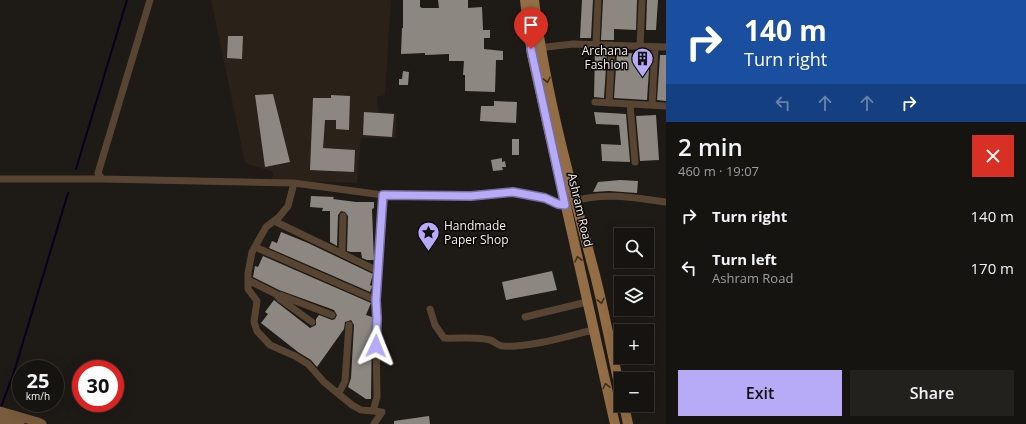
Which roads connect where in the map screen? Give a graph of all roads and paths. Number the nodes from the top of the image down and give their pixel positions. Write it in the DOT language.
graph roads {
  1 [pos="150,0"];
  2 [pos="524,0"];
  3 [pos="534,0"];
  4 [pos="598,0"];
  5 [pos="642,0"];
  6 [pos="596,45"];
  7 [pos="612,45"];
  8 [pos="640,46"];
  9 [pos="655,47"];
  10 [pos="666,47"];
  11 [pos="536,48"];
  12 [pos="595,102"];
  13 [pos="609,103"];
  14 [pos="630,104"];
  15 [pos="652,105"];
  16 [pos="666,106"];
  17 [pos="635,162"];
  18 [pos="0,179"];
  19 [pos="102,179"];
  20 [pos="294,183"];
  21 [pos="383,195"];
  22 [pos="666,202"];
  23 [pos="570,203"];
  24 [pos="343,216"];
  25 [pos="274,221"];
  26 [pos="255,247"];
  27 [pos="342,253"];
  28 [pos="378,271"];
  29 [pos="248,280"];
  30 [pos="276,294"];
  31 [pos="376,300"];
  32 [pos="587,302"];
  33 [pos="430,309"];
  34 [pos="332,315"];
  35 [pos="525,317"];
  36 [pos="312,322"];
  37 [pos="349,326"];
  38 [pos="594,330"];
  39 [pos="616,372"];
  40 [pos="339,393"];
  41 [pos="373,410"];
  42 [pos="0,411"];
  43 [pos="625,412"];
  44 [pos="0,420"];
  45 [pos="20,424"];
  46 [pos="42,424"];
  47 [pos="374,424"];
  48 [pos="615,424"];
  49 [pos="628,424"];
  1 -- 19 [label="street"];
  2 -- 11 [label="main road, Ashram Road"];
  3 -- 11 [label="main road, Ashram Road"];
  4 -- 6 [label="street"];
  5 -- 8 [label="street"];
  6 -- 7 [label="street"];
  6 -- 11 [label="street"];
  7 -- 8 [label="street"];
  7 -- 13 [label="street"];
  8 -- 9 [label="street"];
  9 -- 10 [label="street"];
  9 -- 15 [label="street"];
  11 -- 23 [label="main road, Ashram Road"];
  12 -- 13 [label="street"];
  13 -- 14 [label="street"];
  14 -- 15 [label="street"];
  14 -- 17 [label="street"];
  15 -- 16 [label="street"];
  18 -- 19 [label="street"];
  19 -- 20 [label="street"];
  20 -- 21 [label="street"];
  20 -- 25 [label="street"];
  21 -- 23 [label="street"];
  21 -- 28 [label="street"];
  22 -- 23 [label="street"];
  32 -- 23 [label="main road, Ashram Road, one-way"];
  23 -- 39 [label="main road, Ashram Road, one-way"];
  24 -- 27 [label="street"];
  25 -- 26 [label="street"];
  25 -- 27 [label="street"];
  26 -- 29 [label="street"];
  26 -- 31 [label="street"];
  27 -- 28 [label="street"];
  28 -- 31 [label="street"];
  29 -- 30 [label="street"];
  29 -- 40 [label="street"];
  30 -- 34 [label="street"];
  30 -- 36 [label="street"];
  31 -- 41 [label="street"];
  32 -- 35 [label="street"];
  32 -- 38 [label="main road, Ashram Road"];
  33 -- 38 [label="street"];
  37 -- 40 [label="street"];
  48 -- 38 [label="main road, Ashram Road, one-way"];
  40 -- 41 [label="street"];
  41 -- 47 [label="street"];
  42 -- 46 [label="street"];
  43 -- 49 [label="main road"];
  44 -- 45 [label="street"];
}
